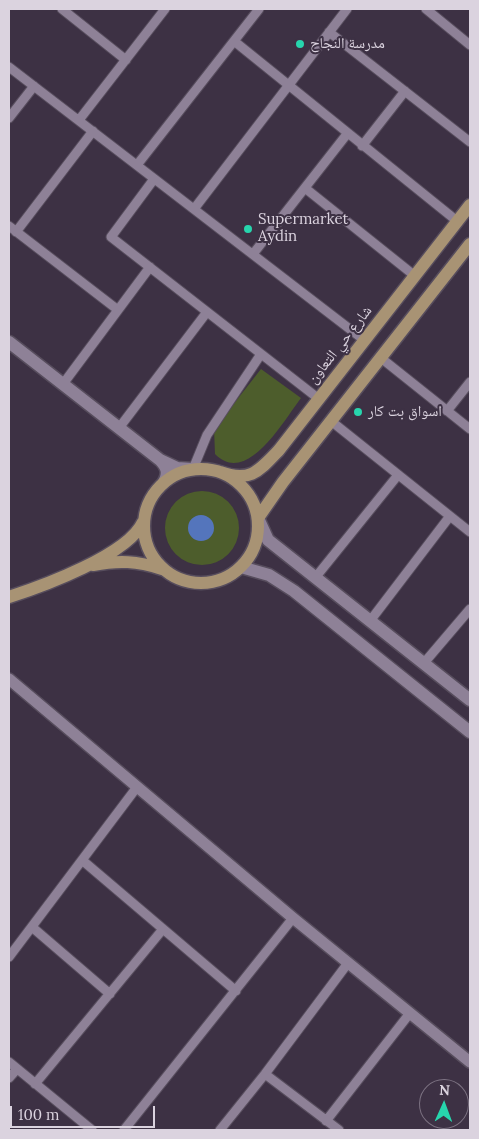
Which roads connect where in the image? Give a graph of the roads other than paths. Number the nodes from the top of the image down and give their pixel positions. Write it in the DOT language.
graph roads {
  1 [pos="62,9"];
  2 [pos="165,9"];
  3 [pos="259,9"];
  4 [pos="347,9"];
  5 [pos="426,9"];
  6 [pos="439,13"];
  7 [pos="329,32"];
  8 [pos="234,41"];
  9 [pos="470,45"];
  10 [pos="126,60"];
  11 [pos="9,67"];
  12 [pos="288,85"];
  13 [pos="34,86"];
  14 [pos="405,91"];
  15 [pos="9,118"];
  16 [pos="79,120"];
  17 [pos="93,131"];
  18 [pos="347,134"];
  19 [pos="470,142"];
  20 [pos="362,146"];
  21 [pos="137,165"];
  22 [pos="154,179"];
  23 [pos="305,188"];
  24 [pos="470,205"];
  25 [pos="194,209"];
  26 [pos="458,221"];
  27 [pos="12,229"];
  28 [pos="470,244"];
  29 [pos="253,254"];
  30 [pos="150,267"];
  31 [pos="415,276"];
  32 [pos="118,310"];
  33 [pos="207,312"];
  34 [pos="364,340"];
  35 [pos="9,342"];
  36 [pos="261,354"];
  37 [pos="381,358"];
  38 [pos="470,382"];
  39 [pos="63,384"];
  40 [pos="319,399"];
  41 [pos="447,411"];
  42 [pos="331,421"];
  43 [pos="119,428"];
  44 [pos="470,429"];
  45 [pos="160,460"];
  46 [pos="193,469"];
  47 [pos="220,472"];
  48 [pos="398,475"];
  49 [pos="164,482"];
  50 [pos="450,516"];
  51 [pos="258,518"];
  52 [pos="144,522"];
  53 [pos="470,532"];
  54 [pos="88,566"];
  55 [pos="241,567"];
  56 [pos="164,570"];
  57 [pos="315,578"];
  58 [pos="9,597"];
  59 [pos="470,609"];
  60 [pos="370,621"];
  61 [pos="424,663"];
  62 [pos="9,679"];
  63 [pos="470,700"];
  64 [pos="470,732"];
  65 [pos="138,787"];
  66 [pos="82,860"];
  67 [pos="293,918"];
  68 [pos="32,927"];
  69 [pos="163,929"];
  70 [pos="9,958"];
  71 [pos="348,963"];
  72 [pos="236,991"];
  73 [pos="110,994"];
  74 [pos="410,1013"];
  75 [pos="9,1062"];
  76 [pos="470,1062"];
  77 [pos="17,1069"];
  78 [pos="265,1074"];
  79 [pos="9,1078"];
  80 [pos="36,1084"];
  81 [pos="326,1121"];
  82 [pos="92,1130"];
  83 [pos="124,1130"];
  84 [pos="220,1130"];
  85 [pos="339,1130"];
  1 -- 10 [label="street"];
  2 -- 10 [label="street"];
  3 -- 8 [label="street"];
  4 -- 7 [label="street"];
  5 -- 6 [label="street"];
  6 -- 9 [label="street"];
  7 -- 12 [label="street"];
  7 -- 14 [label="street"];
  8 -- 12 [label="street"];
  8 -- 21 [label="street"];
  10 -- 16 [label="street"];
  11 -- 13 [label="street"];
  12 -- 18 [label="street"];
  12 -- 25 [label="street"];
  13 -- 15 [label="street"];
  13 -- 16 [label="street"];
  14 -- 19 [label="street"];
  14 -- 20 [label="street"];
  16 -- 17 [label="street"];
  17 -- 21 [label="street"];
  17 -- 27 [label="street"];
  18 -- 20 [label="street"];
  18 -- 23 [label="street"];
  20 -- 26 [label="street"];
  21 -- 22 [label="street"];
  22 -- 25 [label="street"];
  22 -- 30 [label="street"];
  23 -- 29 [label="street"];
  23 -- 31 [label="street"];
  24 -- 26 [label="main road, شارع حي التعاون"];
  25 -- 29 [label="street"];
  26 -- 31 [label="main road, شارع حي التعاون"];
  27 -- 32 [label="street"];
  28 -- 37 [label="main road"];
  29 -- 34 [label="street"];
  30 -- 32 [label="street"];
  30 -- 33 [label="street"];
  31 -- 34 [label="main road, شارع حي التعاون"];
  32 -- 39 [label="street"];
  33 -- 36 [label="street"];
  33 -- 43 [label="street"];
  34 -- 40 [label="main road, شارع حي التعاون"];
  35 -- 39 [label="main road"];
  36 -- 40 [label="street"];
  36 -- 46 [label="street"];
  37 -- 41 [label="street"];
  37 -- 42 [label="main road"];
  38 -- 41 [label="street"];
  39 -- 43 [label="main road"];
  40 -- 47 [label="main road, شارع حي التعاون"];
  41 -- 44 [label="street"];
  42 -- 48 [label="street"];
  42 -- 51 [label="main road"];
  43 -- 45 [label="main road"];
  45 -- 46 [label="main road"];
  45 -- 49 [label="main road"];
  46 -- 47 [label="main road"];
  46 -- 49 [label="main road"];
  47 -- 51 [label="main road"];
  48 -- 50 [label="street"];
  48 -- 57 [label="street"];
  49 -- 52 [label="main road"];
  50 -- 53 [label="street"];
  50 -- 60 [label="street"];
  51 -- 55 [label="main road"];
  51 -- 57 [label="main road"];
  52 -- 54 [label="main road"];
  52 -- 56 [label="main road"];
  54 -- 56 [label="main road"];
  54 -- 58 [label="main road"];
  55 -- 56 [label="main road"];
  55 -- 64 [label="main road"];
  57 -- 60 [label="main road"];
  59 -- 61 [label="street"];
  60 -- 61 [label="main road"];
  61 -- 63 [label="main road"];
  62 -- 65 [label="street"];
  65 -- 66 [label="street"];
  65 -- 67 [label="street"];
  66 -- 68 [label="street"];
  66 -- 69 [label="street"];
  67 -- 71 [label="street"];
  67 -- 72 [label="street"];
  68 -- 70 [label="street"];
  68 -- 73 [label="street"];
  69 -- 72 [label="street"];
  69 -- 73 [label="street"];
  71 -- 74 [label="street"];
  71 -- 78 [label="street"];
  72 -- 83 [label="street"];
  73 -- 80 [label="street"];
  74 -- 76 [label="street"];
  74 -- 81 [label="street"];
  75 -- 77 [label="street"];
  77 -- 79 [label="street"];
  77 -- 80 [label="street"];
  78 -- 81 [label="street"];
  78 -- 84 [label="street"];
  80 -- 82 [label="street"];
  81 -- 85 [label="street"];
}
